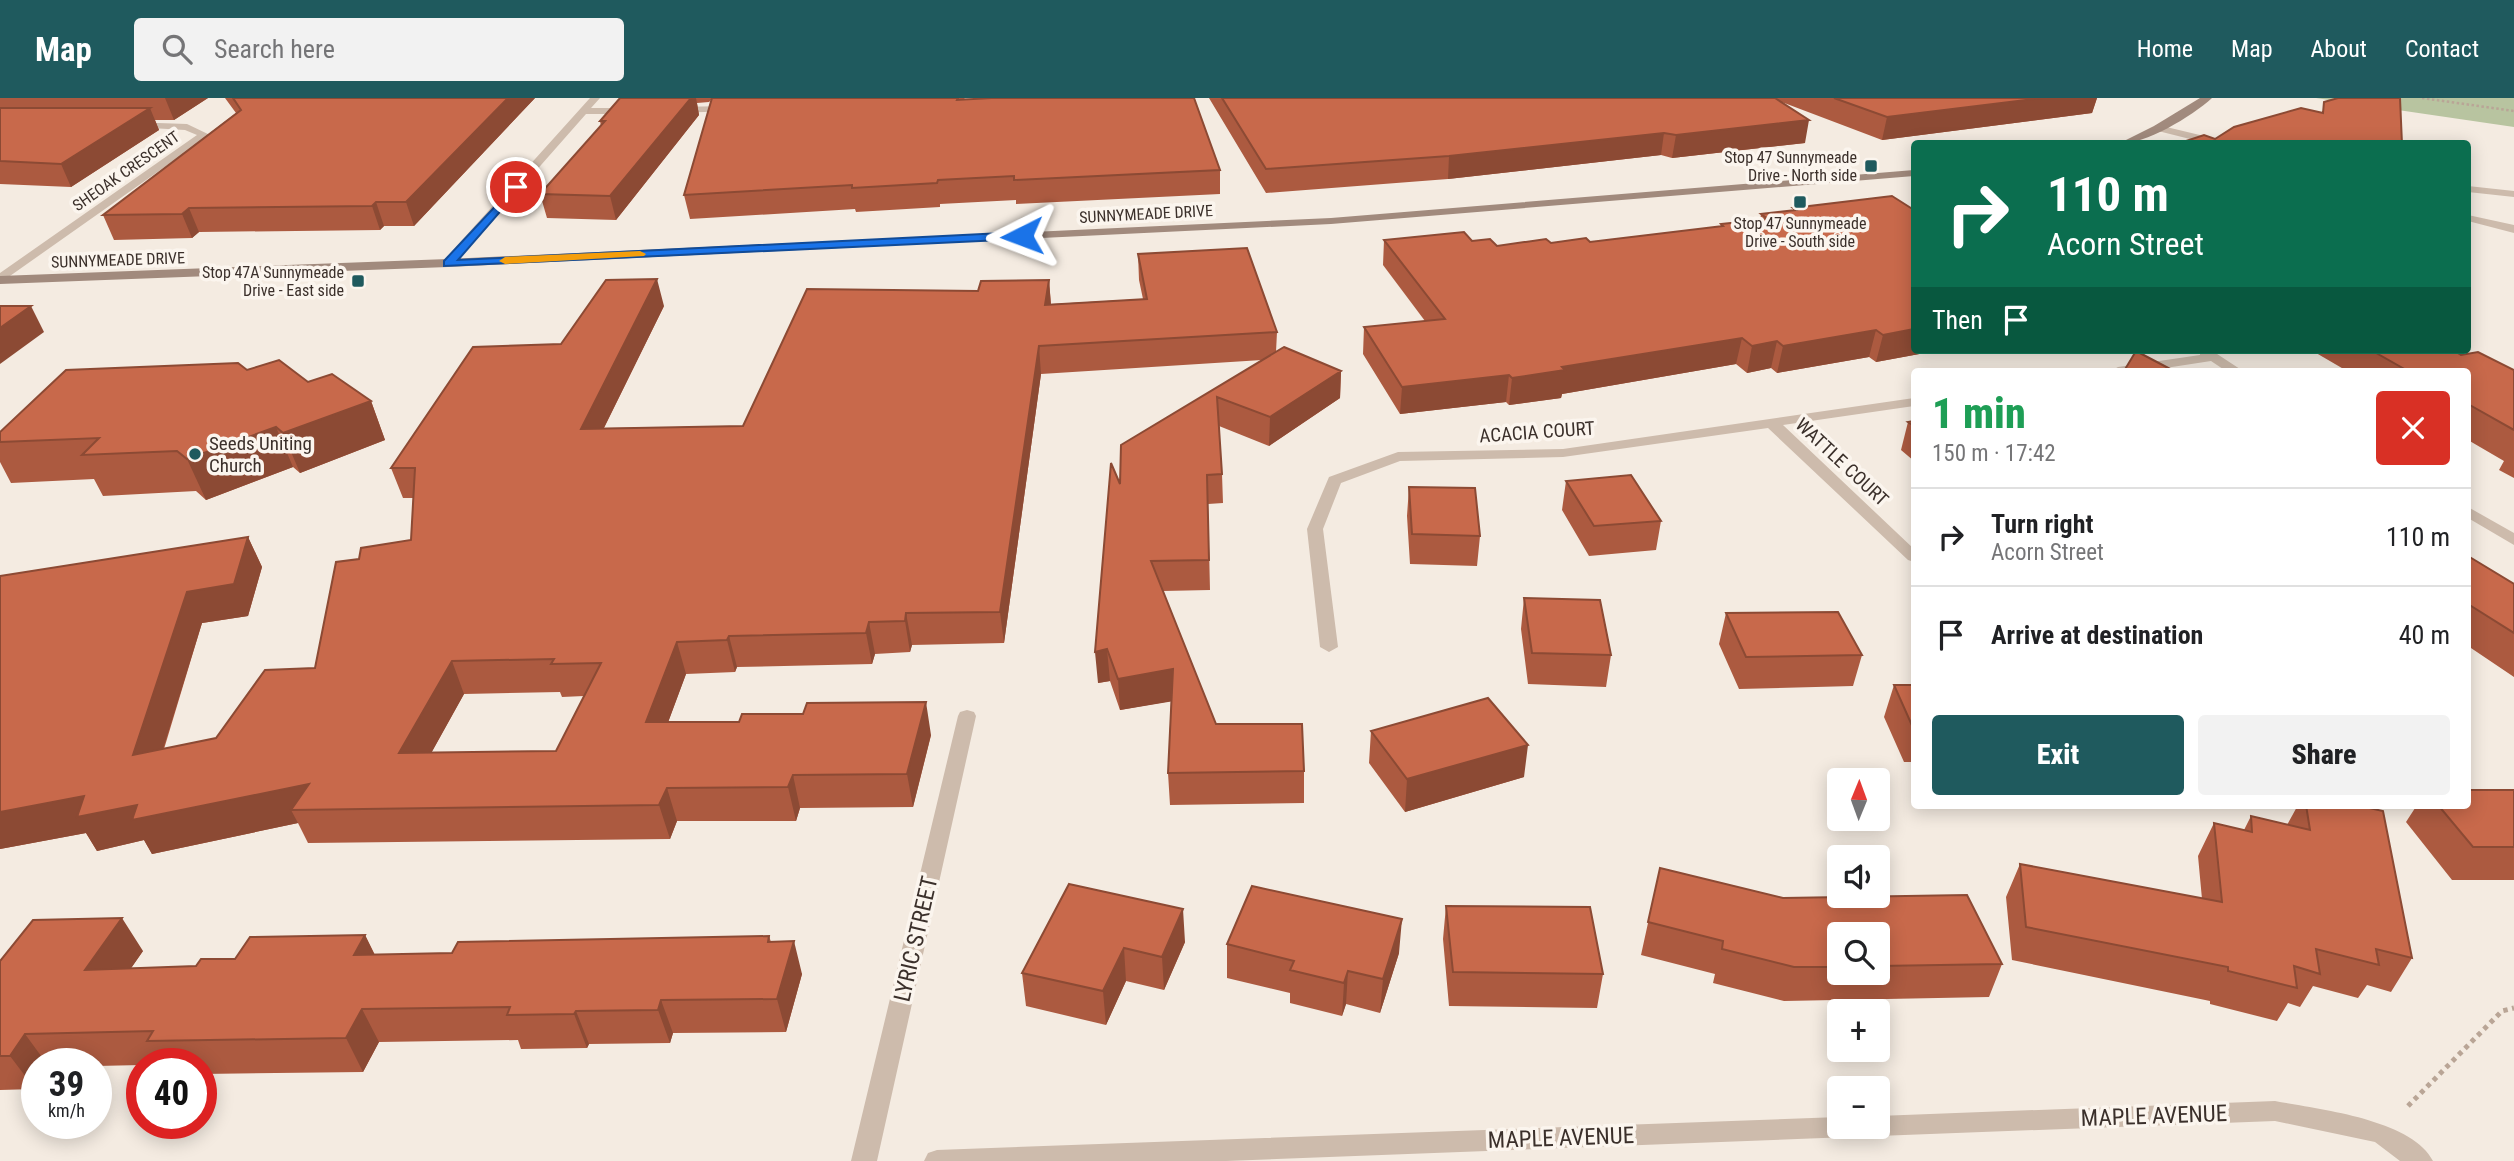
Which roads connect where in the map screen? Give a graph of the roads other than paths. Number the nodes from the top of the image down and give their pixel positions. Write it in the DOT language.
graph roads {
  1 [pos="594,98"];
  2 [pos="985,98"];
  3 [pos="2207,98"];
  4 [pos="931,101"];
  5 [pos="743,109"];
  6 [pos="650,110"];
  7 [pos="663,110"];
  8 [pos="583,111"];
  9 [pos="123,125"];
  10 [pos="2158,128"];
  11 [pos="2132,140"];
  12 [pos="2208,140"];
  13 [pos="1911,173"];
  14 [pos="2471,189"];
  15 [pos="2514,194"];
  16 [pos="2471,219"];
  17 [pos="2514,229"];
  18 [pos="448,263"];
  19 [pos="0,280"];
  20 [pos="2202,354"];
  21 [pos="2209,354"];
  22 [pos="2133,368"];
  23 [pos="2231,368"];
  24 [pos="1911,402"];
  25 [pos="1773,424"];
  26 [pos="2471,514"];
  27 [pos="2514,540"];
  28 [pos="1911,554"];
  29 [pos="1329,647"];
  30 [pos="967,716"];
  31 [pos="1890,1126"];
  32 [pos="1827,1128"];
  33 [pos="864,1161"];
  34 [pos="937,1161"];
  35 [pos="2420,1161"];
  1 -- 8 [label="street"];
  2 -- 4 [label="street"];
  3 -- 10 [label="street"];
  5 -- 7 [label="street"];
  6 -- 8 [label="street"];
  8 -- 18 [label="street"];
  9 -- 19 [label="street, SHEOAK CRESCENT"];
  10 -- 11 [label="street"];
  10 -- 12 [label="street"];
  13 -- 18 [label="street, SUNNYMEADE DRIVE"];
  14 -- 15 [label="street"];
  16 -- 17 [label="street"];
  18 -- 19 [label="street, SUNNYMEADE DRIVE"];
  20 -- 22 [label="street"];
  21 -- 23 [label="street"];
  24 -- 25 [label="street, ACACIA COURT"];
  25 -- 28 [label="street, WATTLE COURT"];
  25 -- 29 [label="street, ACACIA COURT"];
  26 -- 27 [label="street"];
  30 -- 33 [label="street, LYRIC STREET"];
  31 -- 35 [label="street, MAPLE AVENUE"];
  32 -- 34 [label="street, MAPLE AVENUE"];
}
